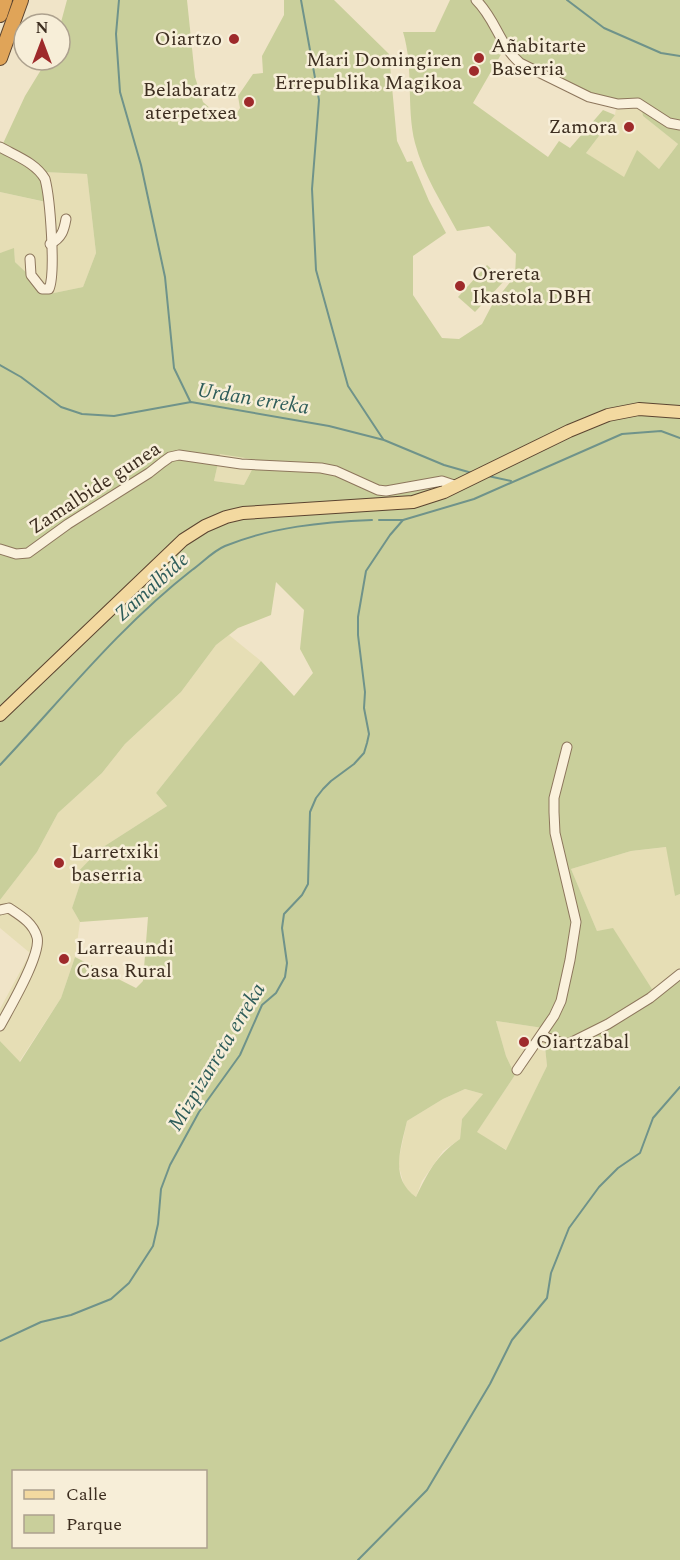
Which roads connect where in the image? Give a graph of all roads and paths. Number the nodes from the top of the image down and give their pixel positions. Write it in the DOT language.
graph roads {
  1 [pos="5,0"];
  2 [pos="21,0"];
  3 [pos="476,0"];
  4 [pos="0,15"];
  5 [pos="0,58"];
  6 [pos="680,124"];
  7 [pos="0,147"];
  8 [pos="66,219"];
  9 [pos="50,244"];
  10 [pos="30,259"];
  11 [pos="680,412"];
  12 [pos="457,486"];
  13 [pos="0,549"];
  14 [pos="0,715"];
  15 [pos="567,747"];
  16 [pos="0,910"];
  17 [pos="680,974"];
  18 [pos="0,1026"];
  19 [pos="542,1036"];
  20 [pos="516,1070"];
  1 -- 4 [label="highway"];
  2 -- 5 [label="highway"];
  3 -- 6 [label="street"];
  7 -- 9 [label="street"];
  8 -- 9 [label="street"];
  9 -- 10 [label="street"];
  11 -- 12 [label="main road"];
  12 -- 13 [label="street, Zamalbide gunea"];
  12 -- 14 [label="main road"];
  15 -- 19 [label="street"];
  16 -- 18 [label="street"];
  17 -- 19 [label="street"];
  19 -- 20 [label="street"];
}
